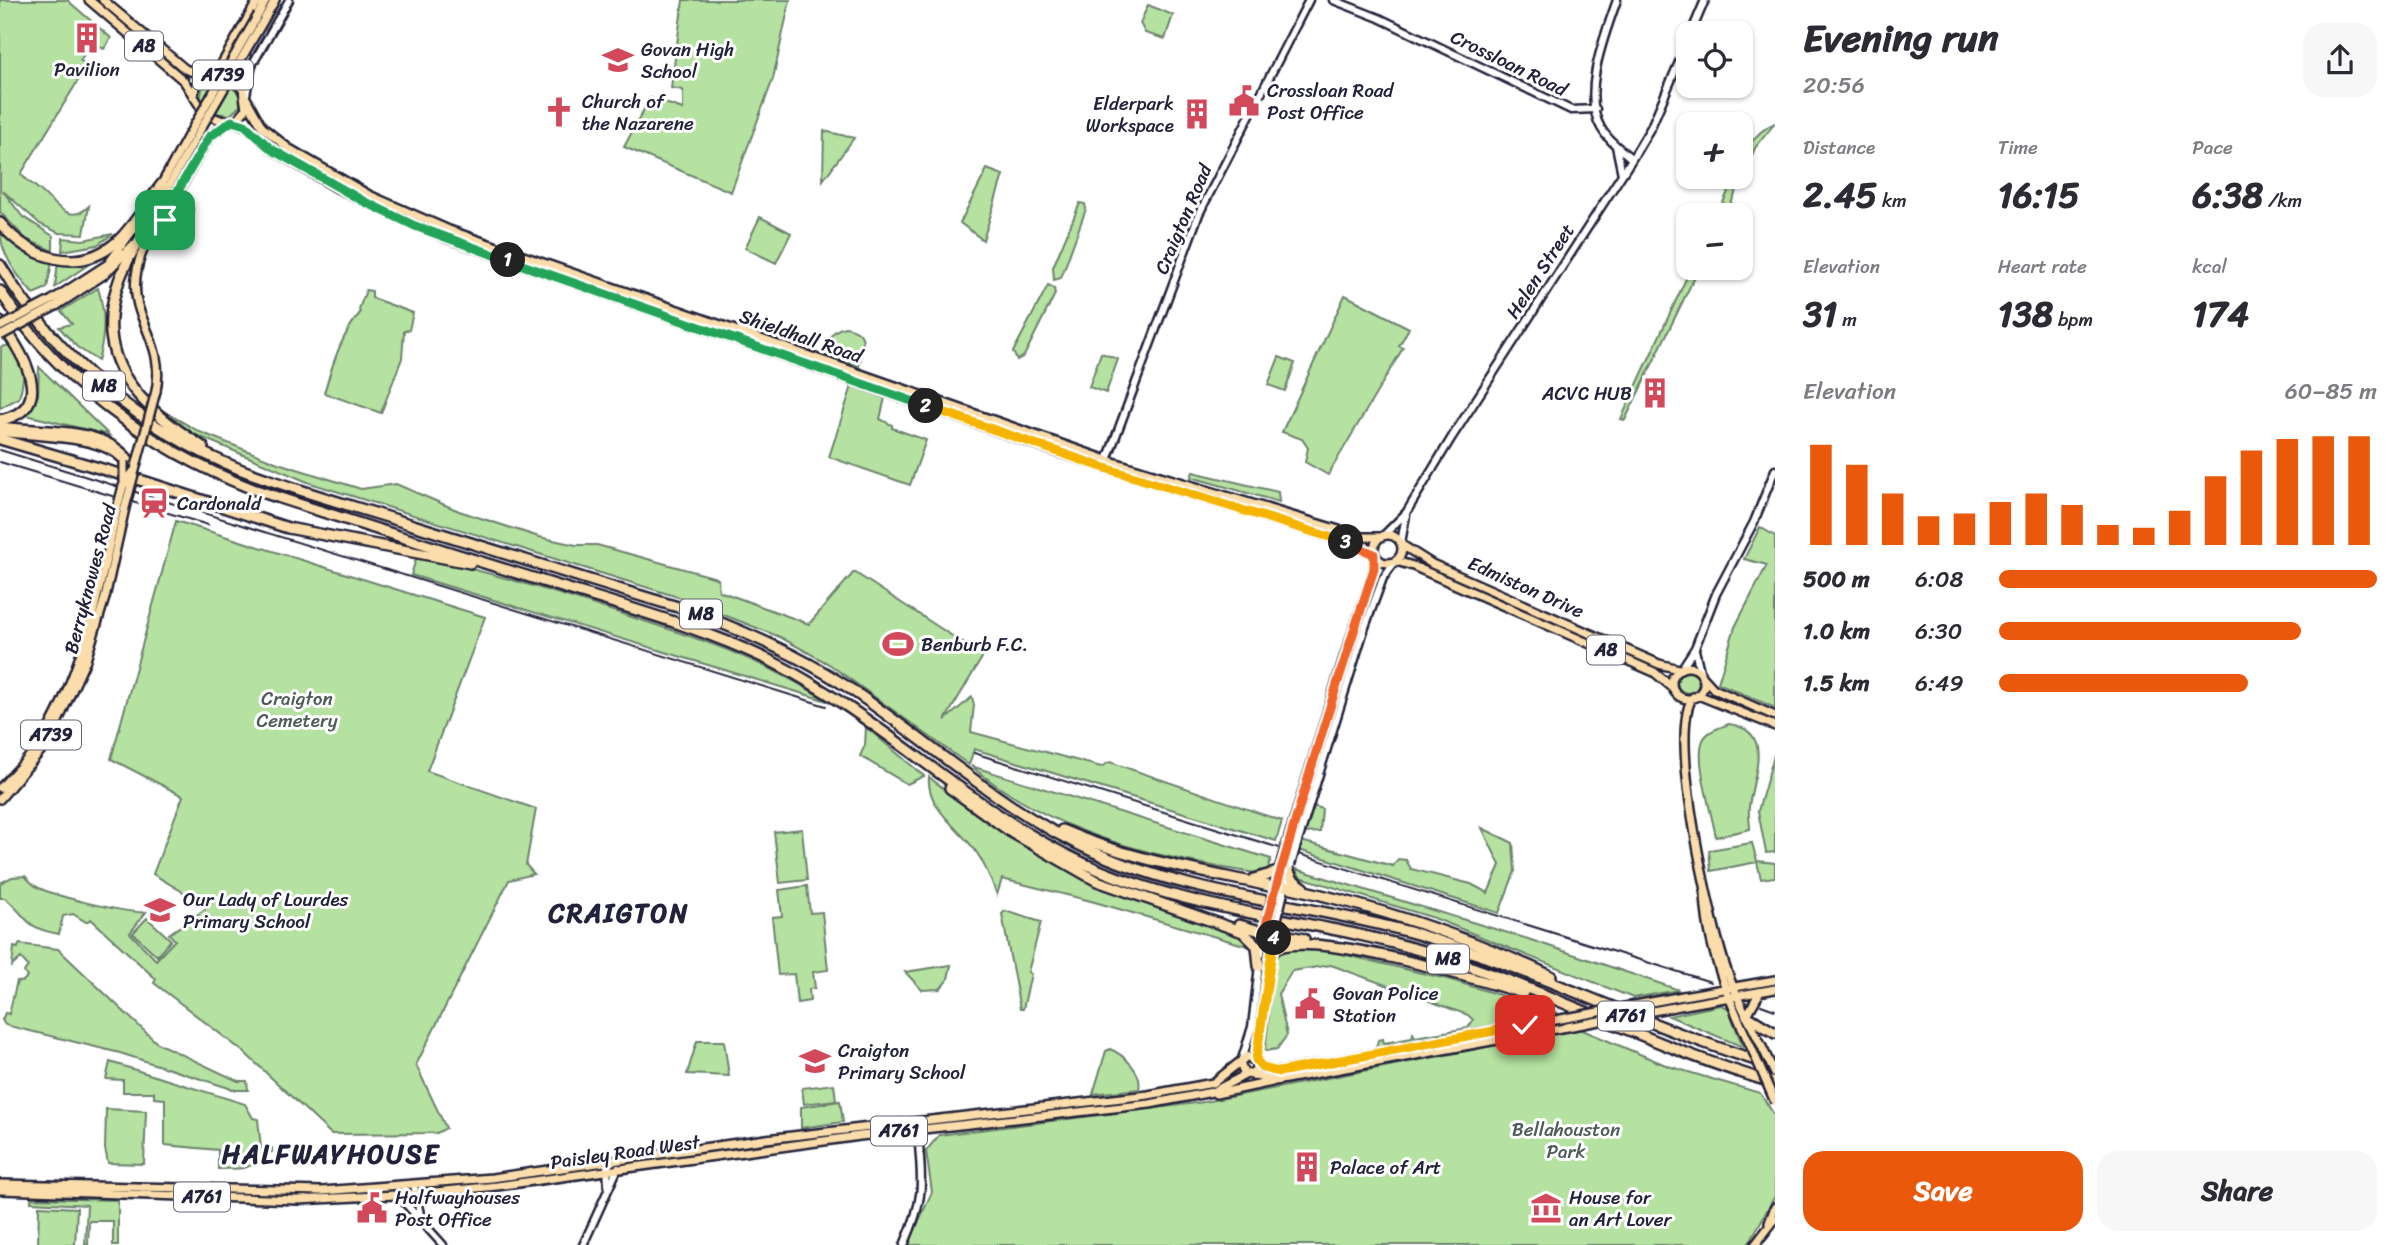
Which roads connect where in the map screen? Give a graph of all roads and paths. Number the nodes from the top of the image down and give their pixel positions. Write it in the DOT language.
graph roads {
  1 [pos="89,0"];
  2 [pos="103,0"];
  3 [pos="258,0"];
  4 [pos="266,0"];
  5 [pos="275,0"];
  6 [pos="289,0"];
  7 [pos="1309,0"];
  8 [pos="1333,0"];
  9 [pos="1617,0"];
  10 [pos="1706,0"];
  11 [pos="262,16"];
  12 [pos="1696,21"];
  13 [pos="252,65"];
  14 [pos="1676,69"];
  15 [pos="208,75"];
  16 [pos="229,78"];
  17 [pos="193,96"];
  18 [pos="246,96"];
  19 [pos="1596,109"];
  20 [pos="212,118"];
  21 [pos="230,121"];
  22 [pos="209,137"];
  23 [pos="1615,144"];
  24 [pos="1632,159"];
  25 [pos="1622,174"];
  26 [pos="184,181"];
  27 [pos="165,185"];
  28 [pos="184,203"];
  29 [pos="170,211"];
  30 [pos="151,220"];
  31 [pos="0,223"];
  32 [pos="0,265"];
  33 [pos="0,290"];
  34 [pos="54,303"];
  35 [pos="0,322"];
  36 [pos="0,327"];
  37 [pos="0,336"];
  38 [pos="0,420"];
  39 [pos="0,426"];
  40 [pos="0,432"];
  41 [pos="0,439"];
  42 [pos="97,441"];
  43 [pos="1107,460"];
  44 [pos="135,468"];
  45 [pos="240,470"];
  46 [pos="1775,470"];
  47 [pos="1183,483"];
  48 [pos="123,486"];
  49 [pos="1180,492"];
  50 [pos="122,507"];
  51 [pos="1275,510"];
  52 [pos="1406,513"];
  53 [pos="1272,520"];
  54 [pos="1382,536"];
  55 [pos="1401,544"];
  56 [pos="1375,555"];
  57 [pos="1395,562"];
  58 [pos="513,572"];
  59 [pos="1695,648"];
  60 [pos="1681,669"];
  61 [pos="1701,675"];
  62 [pos="1672,687"];
  63 [pos="1678,695"];
  64 [pos="1696,696"];
  65 [pos="1775,716"];
  66 [pos="1684,724"];
  67 [pos="1775,726"];
  68 [pos="903,746"];
  69 [pos="0,788"];
  70 [pos="0,799"];
  71 [pos="1019,811"];
  72 [pos="1290,868"];
  73 [pos="1278,872"];
  74 [pos="1239,878"];
  75 [pos="1278,891"];
  76 [pos="1319,894"];
  77 [pos="1206,918"];
  78 [pos="1265,927"];
  79 [pos="1276,929"];
  80 [pos="1333,946"];
  81 [pos="1272,952"];
  82 [pos="1259,966"];
  83 [pos="1775,980"];
  84 [pos="1730,988"];
  85 [pos="1775,989"];
  86 [pos="1761,992"];
  87 [pos="1734,996"];
  88 [pos="1684,1001"];
  89 [pos="1562,1004"];
  90 [pos="1747,1016"];
  91 [pos="1659,1027"];
  92 [pos="1771,1032"];
  93 [pos="1757,1037"];
  94 [pos="1751,1047"];
  95 [pos="1241,1060"];
  96 [pos="1257,1062"];
  97 [pos="1775,1066"];
  98 [pos="1248,1074"];
  99 [pos="1775,1074"];
  100 [pos="1275,1081"];
  101 [pos="1775,1083"];
  102 [pos="1191,1097"];
  103 [pos="1775,1102"];
  104 [pos="917,1126"];
  105 [pos="618,1165"];
  106 [pos="607,1166"];
  107 [pos="492,1182"];
  108 [pos="0,1184"];
  109 [pos="404,1185"];
  110 [pos="414,1185"];
  111 [pos="0,1190"];
  112 [pos="607,1191"];
  113 [pos="415,1194"];
  114 [pos="404,1195"];
  115 [pos="1775,1207"];
  116 [pos="1775,1219"];
  117 [pos="421,1220"];
  118 [pos="1766,1230"];
  119 [pos="443,1245"];
  120 [pos="583,1245"];
  121 [pos="904,1245"];
  122 [pos="1755,1245"];
  1 -- 17 [label="main road, A8"];
  2 -- 15 [label="main road, A8"];
  3 -- 15 [label="main road"];
  4 -- 11 [label="main road, A739"];
  5 -- 11 [label="main road, A739"];
  6 -- 13 [label="street"];
  7 -- 43 [label="street, Craigton Road"];
  8 -- 19 [label="street, Crossloan Road"];
  9 -- 19 [label="street"];
  10 -- 12 [label="street"];
  11 -- 27 [label="main road, A739, bridge"];
  13 -- 16 [label="street"];
  13 -- 18 [label="street"];
  14 -- 24 [label="street, Helen Street"];
  15 -- 16 [label="main road"];
  15 -- 17 [label="main road"];
  16 -- 18 [label="main road"];
  17 -- 20 [label="main road"];
  18 -- 21 [label="main road"];
  18 -- 43 [label="main road, Shieldhall Road"];
  19 -- 23 [label="street"];
  20 -- 21 [label="main road"];
  20 -- 22 [label="main road"];
  21 -- 22 [label="main road"];
  21 -- 49 [label="main road, Shieldhall Road"];
  22 -- 26 [label="main road"];
  23 -- 24 [label="street"];
  23 -- 25 [label="street"];
  24 -- 25 [label="street, Helen Street"];
  25 -- 52 [label="street, Helen Street"];
  26 -- 28 [label="main road"];
  26 -- 29 [label="main road"];
  27 -- 30 [label="main road, A739"];
  27 -- 31 [label="highway"];
  27 -- 34 [label="main road, A739"];
  28 -- 29 [label="main road"];
  28 -- 29 [label="main road"];
  29 -- 44 [label="main road, Berryknowes Road, bridge"];
  30 -- 34 [label="main road, A739"];
  30 -- 45 [label="highway"];
  32 -- 45 [label="highway, M8"];
  33 -- 58 [label="highway, M8"];
  34 -- 36 [label="main road, A739, bridge"];
  34 -- 37 [label="main road, A739, bridge"];
  35 -- 38 [label="highway"];
  39 -- 42 [label="main road"];
  40 -- 42 [label="main road"];
  41 -- 58 [label="highway"];
  42 -- 44 [label="main road"];
  42 -- 48 [label="main road, bridge"];
  43 -- 47 [label="main road, Shieldhall Road"];
  44 -- 48 [label="main road, Berryknowes Road, bridge"];
  44 -- 50 [label="main road, Berryknowes Road / A739, bridge"];
  45 -- 71 [label="highway, M8"];
  46 -- 59 [label="street"];
  47 -- 49 [label="main road"];
  47 -- 51 [label="main road, Shieldhall Road"];
  48 -- 50 [label="main road, Berryknowes Road, bridge"];
  49 -- 53 [label="main road, Shieldhall Road"];
  50 -- 69 [label="main road, Berryknowes Road / A739"];
  50 -- 70 [label="main road, Berryknowes Road / A739"];
  51 -- 53 [label="main road"];
  51 -- 54 [label="main road, Shieldhall Road"];
  52 -- 54 [label="street, Helen Street"];
  52 -- 55 [label="street, Helen Street"];
  53 -- 56 [label="main road, Shieldhall Road"];
  54 -- 55 [label="main road"];
  54 -- 56 [label="main road"];
  55 -- 57 [label="main road"];
  55 -- 60 [label="main road, Edmiston Drive / A8"];
  56 -- 57 [label="main road"];
  56 -- 73 [label="street, bridge"];
  57 -- 62 [label="main road, Edmiston Drive / A8"];
  57 -- 72 [label="street, bridge"];
  58 -- 68 [label="highway, M8"];
  59 -- 60 [label="street"];
  59 -- 61 [label="street"];
  60 -- 61 [label="main road"];
  60 -- 62 [label="main road"];
  61 -- 64 [label="main road"];
  61 -- 65 [label="main road"];
  62 -- 63 [label="main road"];
  63 -- 64 [label="main road"];
  63 -- 66 [label="main road"];
  64 -- 66 [label="main road"];
  64 -- 67 [label="main road"];
  66 -- 84 [label="main road"];
  68 -- 77 [label="highway"];
  68 -- 89 [label="highway, M8"];
  71 -- 74 [label="highway"];
  71 -- 91 [label="highway, M8"];
  72 -- 75 [label="street"];
  72 -- 76 [label="highway"];
  73 -- 74 [label="highway"];
  73 -- 75 [label="street"];
  74 -- 75 [label="highway"];
  75 -- 76 [label="highway"];
  75 -- 78 [label="street, bridge"];
  75 -- 79 [label="street, bridge"];
  76 -- 91 [label="highway"];
  77 -- 78 [label="highway"];
  77 -- 82 [label="highway"];
  78 -- 79 [label="street"];
  78 -- 82 [label="street"];
  79 -- 80 [label="highway"];
  79 -- 81 [label="street"];
  80 -- 81 [label="highway"];
  80 -- 89 [label="highway"];
  81 -- 96 [label="street"];
  82 -- 95 [label="street"];
  83 -- 84 [label="main road, A761"];
  84 -- 87 [label="main road"];
  84 -- 88 [label="main road, A761"];
  85 -- 86 [label="main road, A761"];
  86 -- 87 [label="main road, A761"];
  86 -- 90 [label="main road"];
  87 -- 88 [label="main road, A761"];
  87 -- 90 [label="main road"];
  87 -- 94 [label="main road"];
  88 -- 96 [label="main road, bridge"];
  88 -- 100 [label="main road, A761, bridge"];
  89 -- 101 [label="highway, M8"];
  90 -- 92 [label="highway"];
  90 -- 93 [label="main road"];
  91 -- 97 [label="highway, M8"];
  92 -- 93 [label="highway"];
  93 -- 94 [label="main road"];
  93 -- 99 [label="main road, bridge"];
  94 -- 103 [label="main road, bridge"];
  95 -- 96 [label="main road"];
  95 -- 98 [label="main road"];
  95 -- 104 [label="main road, Paisley Road West / A761"];
  96 -- 98 [label="main road"];
  98 -- 100 [label="main road, A761"];
  98 -- 102 [label="main road, Paisley Road West / A761"];
  100 -- 102 [label="main road"];
  102 -- 104 [label="main road, Paisley Road West / A761"];
  104 -- 105 [label="main road, Paisley Road West / A761"];
  104 -- 121 [label="street"];
  105 -- 106 [label="main road, Paisley Road West / A761"];
  105 -- 112 [label="street"];
  106 -- 107 [label="main road, Paisley Road West / A761"];
  106 -- 112 [label="street"];
  107 -- 110 [label="main road, Paisley Road West / A761"];
  107 -- 113 [label="main road, Paisley Road West / A761"];
  108 -- 109 [label="main road, Paisley Road West / A761"];
  109 -- 110 [label="main road, Paisley Road West / A761"];
  109 -- 114 [label="street"];
  110 -- 113 [label="street"];
  111 -- 114 [label="main road, Paisley Road West / A761"];
  112 -- 120 [label="street"];
  113 -- 114 [label="main road, Paisley Road West / A761"];
  113 -- 117 [label="street"];
  114 -- 117 [label="street"];
  115 -- 118 [label="main road"];
  116 -- 118 [label="main road"];
  117 -- 119 [label="street"];
  118 -- 122 [label="main road"];
}
